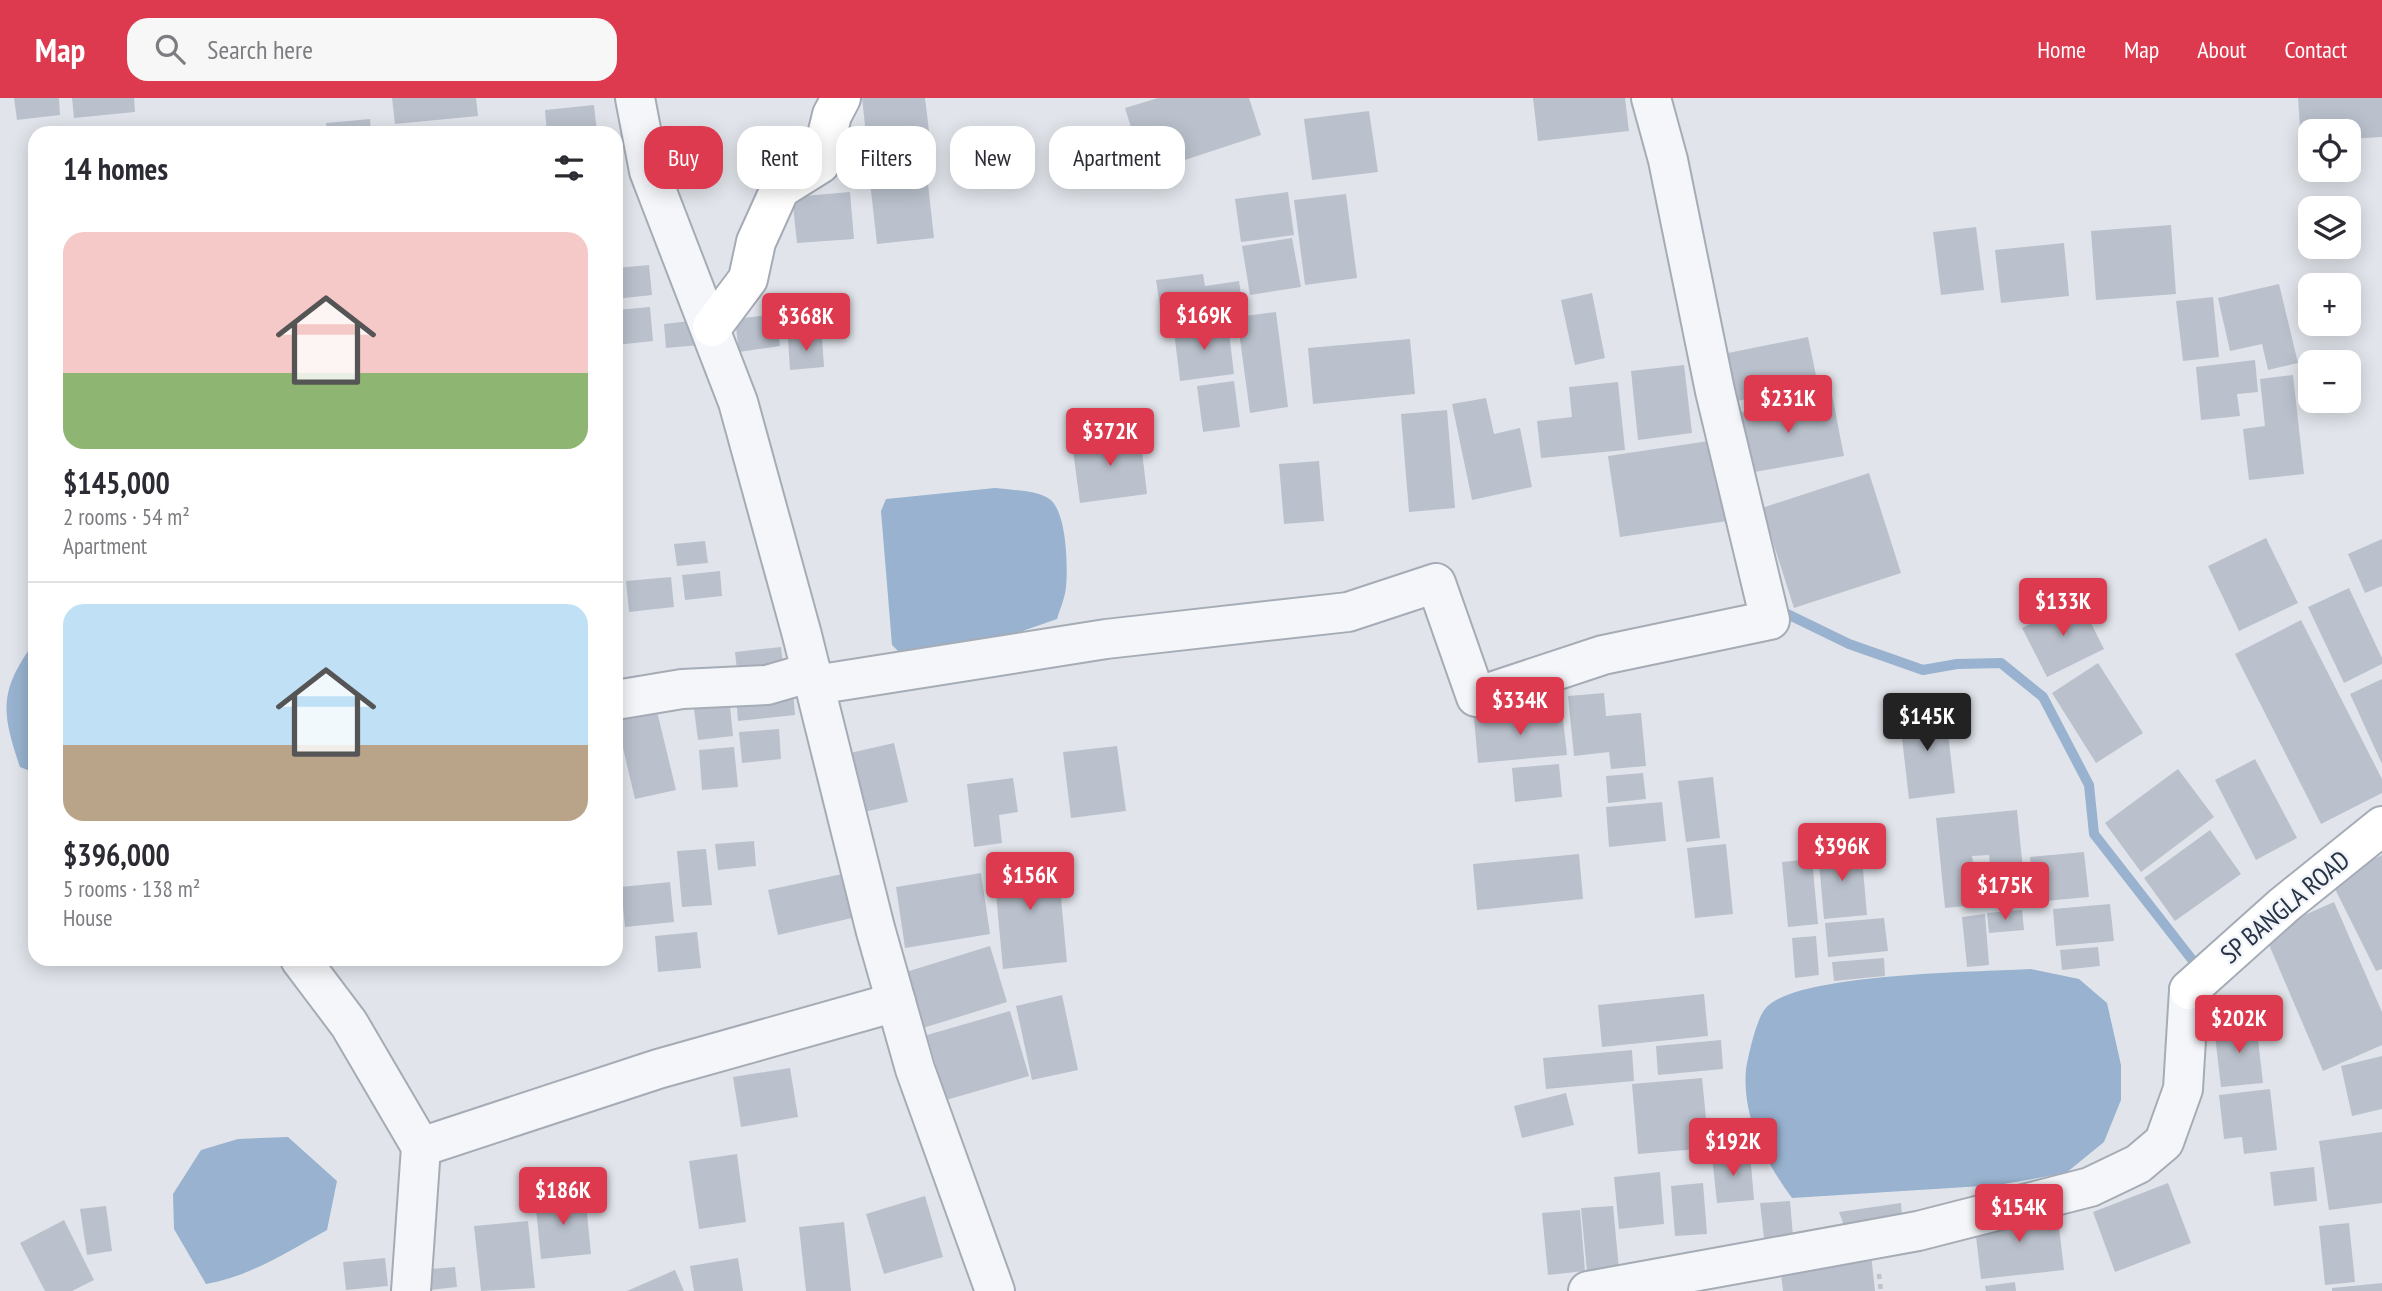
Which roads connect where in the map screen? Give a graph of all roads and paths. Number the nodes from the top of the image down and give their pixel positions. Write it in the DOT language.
graph roads {
  1 [pos="635,98"];
  2 [pos="841,98"];
  3 [pos="1651,98"];
  4 [pos="712,327"];
  5 [pos="813,678"];
  6 [pos="623,699"];
  7 [pos="2382,826"];
  8 [pos="305,966"];
  9 [pos="896,1002"];
  10 [pos="421,1147"];
  11 [pos="411,1291"];
  12 [pos="995,1291"];
  13 [pos="1588,1291"];
  1 -- 4 [label="street"];
  2 -- 4 [label="street"];
  3 -- 5 [label="street"];
  4 -- 5 [label="street"];
  5 -- 6 [label="street"];
  5 -- 9 [label="street"];
  7 -- 13 [label="street, SP BANGLA ROAD"];
  8 -- 10 [label="street"];
  9 -- 10 [label="street"];
  9 -- 12 [label="street"];
  10 -- 11 [label="street"];
}
